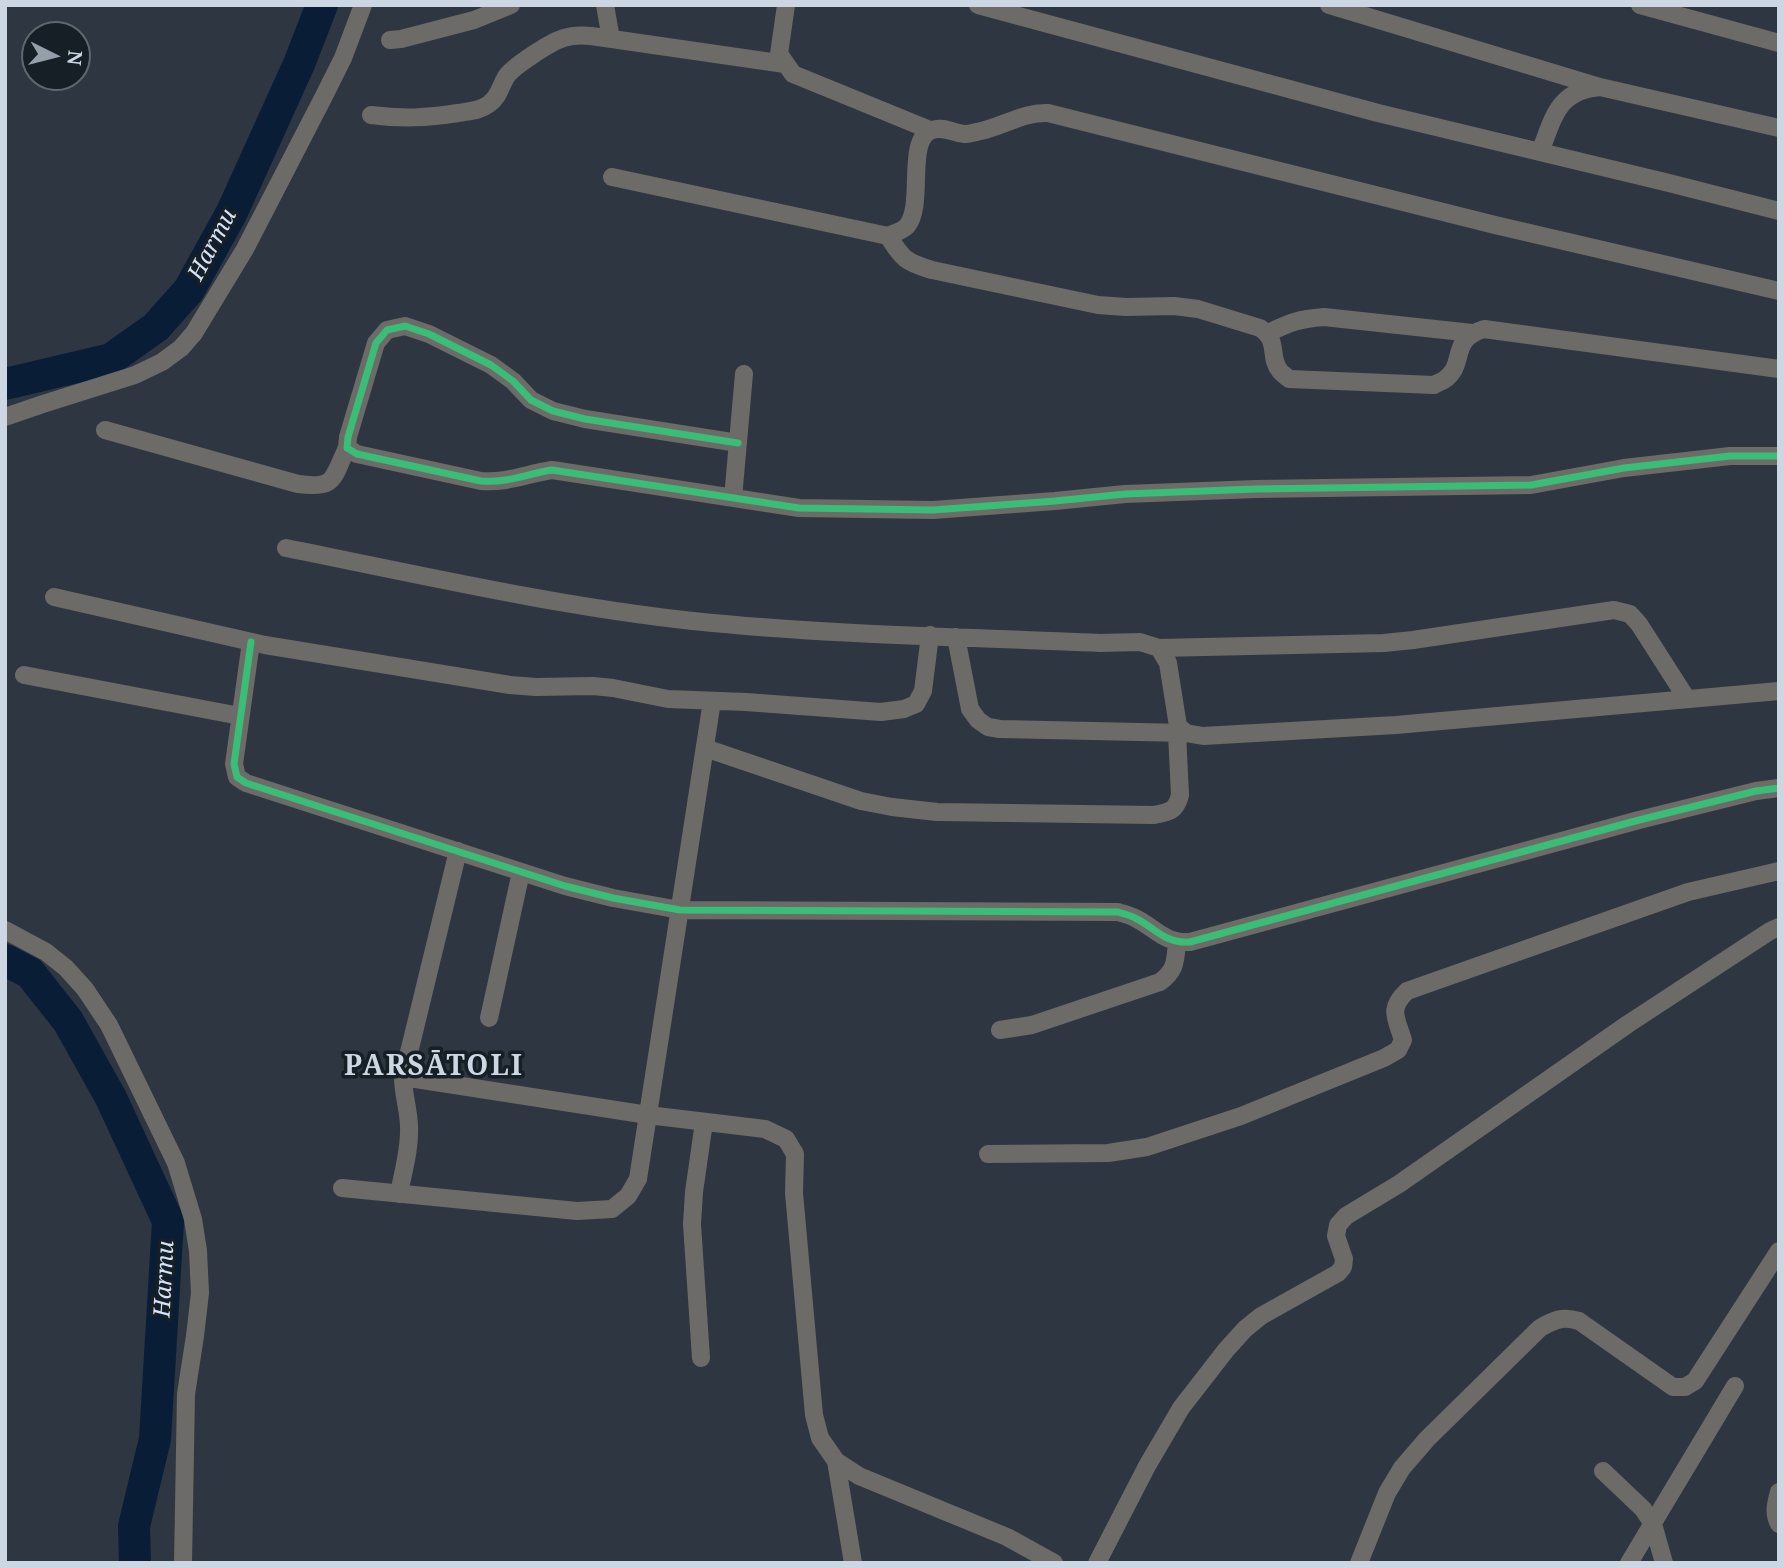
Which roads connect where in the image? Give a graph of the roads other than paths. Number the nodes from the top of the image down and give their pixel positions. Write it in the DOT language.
graph roads {
  1 [pos="363,5"];
  2 [pos="510,5"];
  3 [pos="605,5"];
  4 [pos="786,5"];
  5 [pos="978,5"];
  6 [pos="1329,5"];
  7 [pos="1640,5"];
  8 [pos="611,39"];
  9 [pos="390,40"];
  10 [pos="1779,43"];
  11 [pos="785,65"];
  12 [pos="1600,87"];
  13 [pos="371,115"];
  14 [pos="1779,128"];
  15 [pos="930,130"];
  16 [pos="1539,152"];
  17 [pos="612,177"];
  18 [pos="1779,211"];
  19 [pos="888,236"];
  20 [pos="1779,291"];
  21 [pos="1268,333"];
  22 [pos="1472,333"];
  23 [pos="1779,369"];
  24 [pos="744,373"];
  25 [pos="5,417"];
  26 [pos="106,430"];
  27 [pos="738,443"];
  28 [pos="347,448"];
  29 [pos="1779,456"];
  30 [pos="733,498"];
  31 [pos="286,548"];
  32 [pos="54,597"];
  33 [pos="930,635"];
  34 [pos="956,637"];
  35 [pos="251,642"];
  36 [pos="1159,648"];
  37 [pos="24,675"];
  38 [pos="1779,691"];
  39 [pos="1686,699"];
  40 [pos="712,701"];
  41 [pos="240,716"];
  42 [pos="1181,733"];
  43 [pos="705,748"];
  44 [pos="1779,788"];
  45 [pos="458,850"];
  46 [pos="1779,871"];
  47 [pos="521,872"];
  48 [pos="680,909"];
  49 [pos="1779,927"];
  50 [pos="5,930"];
  51 [pos="1177,943"];
  52 [pos="489,1017"];
  53 [pos="1000,1030"];
  54 [pos="403,1077"];
  55 [pos="648,1115"];
  56 [pos="704,1122"];
  57 [pos="988,1154"];
  58 [pos="342,1188"];
  59 [pos="399,1194"];
  60 [pos="1779,1251"];
  61 [pos="701,1358"];
  62 [pos="1735,1386"];
  63 [pos="835,1461"];
  64 [pos="1603,1471"];
  65 [pos="1779,1493"];
  66 [pos="1653,1524"];
  67 [pos="1779,1524"];
  68 [pos="183,1563"];
  69 [pos="853,1563"];
  70 [pos="1054,1563"];
  71 [pos="1097,1563"];
  72 [pos="1359,1563"];
  73 [pos="1629,1563"];
  74 [pos="1664,1563"];
  1 -- 25 [label="street"];
  2 -- 9 [label="street"];
  3 -- 8 [label="street"];
  4 -- 11 [label="street"];
  5 -- 16 [label="street"];
  6 -- 12 [label="street"];
  7 -- 10 [label="street"];
  8 -- 11 [label="street"];
  8 -- 13 [label="street"];
  11 -- 15 [label="street"];
  12 -- 14 [label="street"];
  12 -- 16 [label="street"];
  15 -- 19 [label="street"];
  15 -- 20 [label="street"];
  16 -- 18 [label="street"];
  17 -- 19 [label="street"];
  19 -- 21 [label="street"];
  21 -- 22 [label="street"];
  21 -- 22 [label="street"];
  22 -- 23 [label="street"];
  24 -- 27 [label="street"];
  26 -- 28 [label="street"];
  27 -- 28 [label="street"];
  27 -- 30 [label="street"];
  28 -- 30 [label="street"];
  29 -- 30 [label="street"];
  31 -- 33 [label="street"];
  32 -- 35 [label="street"];
  33 -- 34 [label="street"];
  33 -- 40 [label="street"];
  34 -- 36 [label="street"];
  34 -- 42 [label="street"];
  35 -- 40 [label="street"];
  35 -- 41 [label="street"];
  36 -- 39 [label="street"];
  36 -- 42 [label="street"];
  37 -- 41 [label="street"];
  38 -- 39 [label="street"];
  39 -- 42 [label="street"];
  40 -- 43 [label="street"];
  41 -- 45 [label="street"];
  42 -- 43 [label="street"];
  43 -- 48 [label="street"];
  44 -- 51 [label="street"];
  45 -- 47 [label="street"];
  45 -- 54 [label="street"];
  46 -- 57 [label="street"];
  47 -- 48 [label="street"];
  47 -- 52 [label="street"];
  48 -- 51 [label="street"];
  48 -- 55 [label="street"];
  49 -- 71 [label="street"];
  50 -- 68 [label="street"];
  51 -- 53 [label="street"];
  54 -- 55 [label="street"];
  54 -- 59 [label="street"];
  55 -- 56 [label="street"];
  55 -- 59 [label="street"];
  56 -- 61 [label="street"];
  56 -- 63 [label="street"];
  58 -- 59 [label="street"];
  60 -- 72 [label="street"];
  62 -- 66 [label="street"];
  63 -- 69 [label="street"];
  63 -- 70 [label="street"];
  64 -- 66 [label="street"];
  65 -- 67 [label="street"];
  66 -- 73 [label="street"];
  66 -- 74 [label="street"];
}
